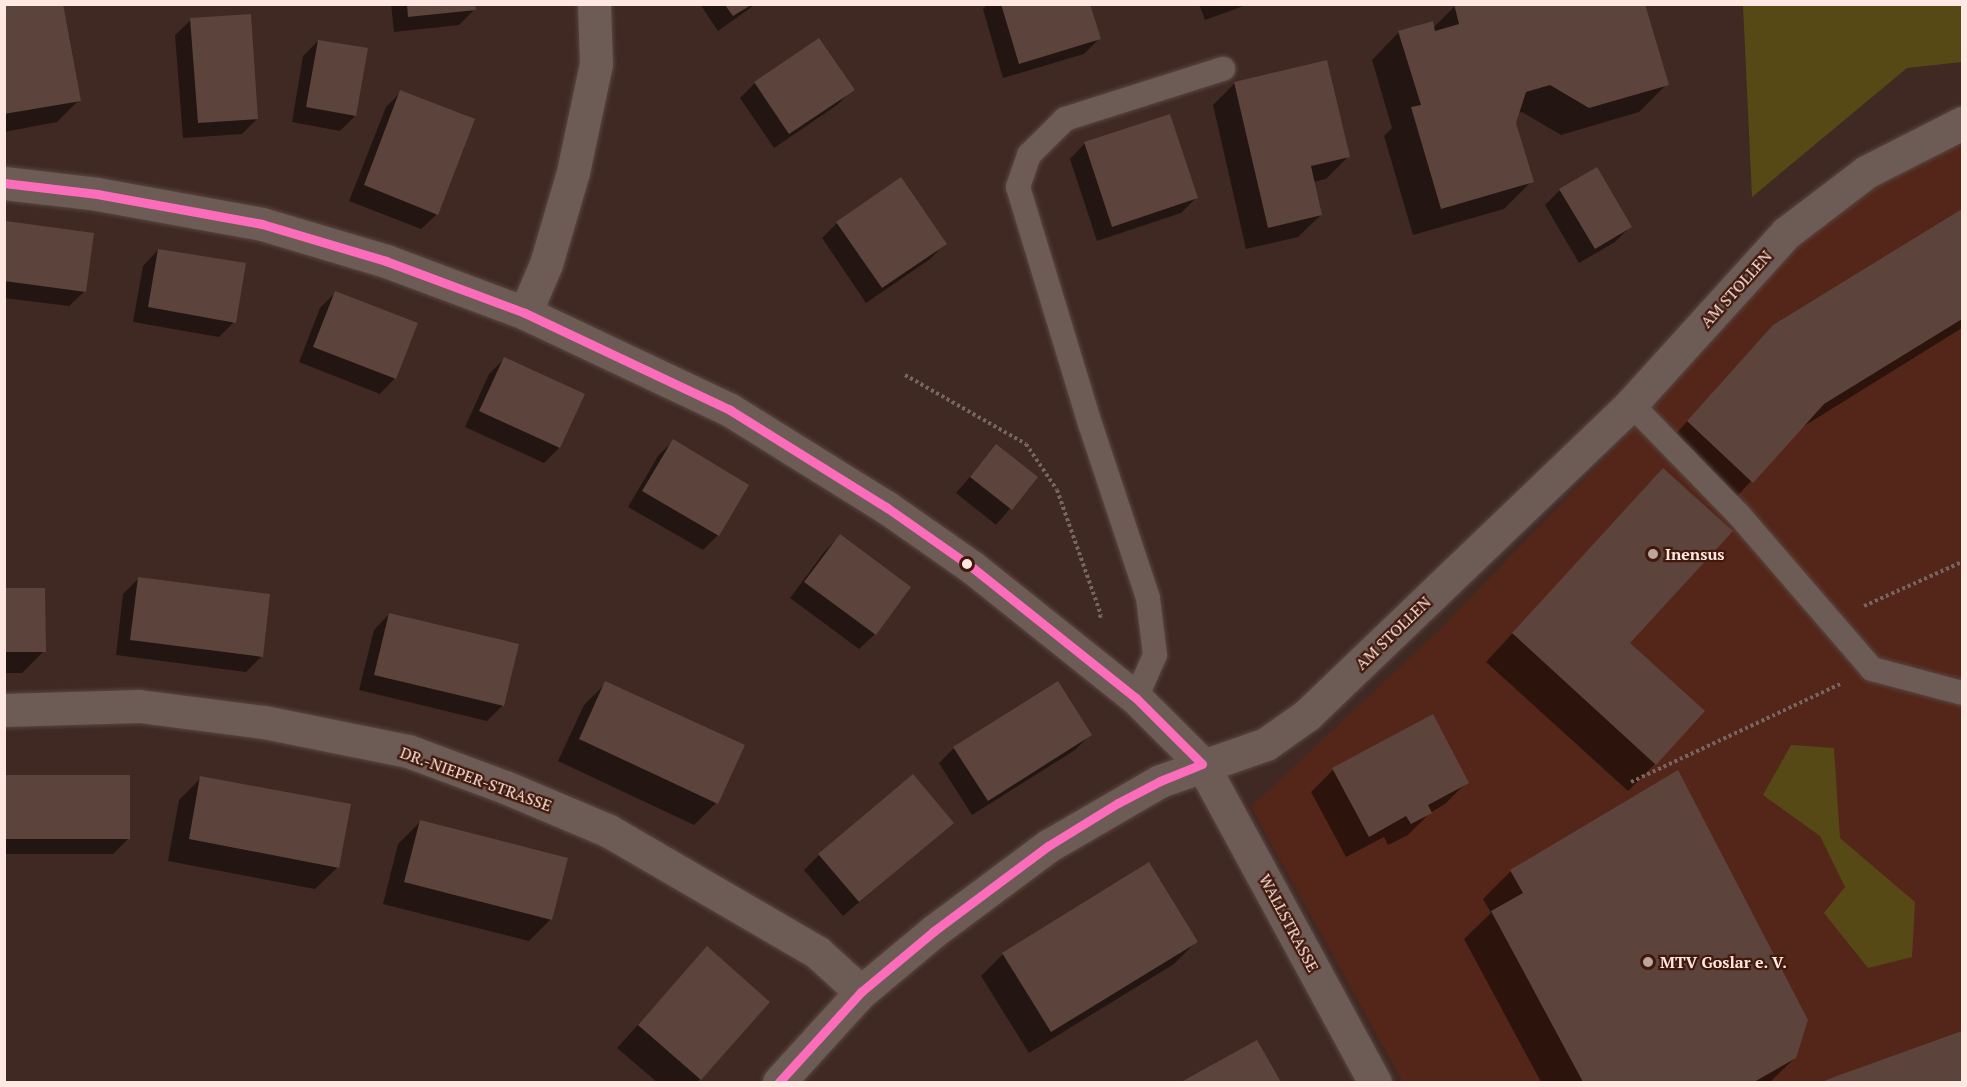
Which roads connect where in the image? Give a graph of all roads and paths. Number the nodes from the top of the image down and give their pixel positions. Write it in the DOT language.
graph roads {
  1 [pos="594,4"];
  2 [pos="1223,69"];
  3 [pos="1962,123"];
  4 [pos="4,183"];
  5 [pos="525,314"];
  6 [pos="905,375"];
  7 [pos="1631,404"];
  8 [pos="1962,562"];
  9 [pos="1830,621"];
  10 [pos="1076,651"];
  11 [pos="1872,669"];
  12 [pos="1962,693"];
  13 [pos="1136,698"];
  14 [pos="4,710"];
  15 [pos="1202,764"];
  16 [pos="1631,782"];
  17 [pos="861,992"];
  18 [pos="779,1083"];
  19 [pos="1375,1083"];
  1 -- 5 [label="street"];
  2 -- 13 [label="lane"];
  3 -- 7 [label="street, AM STOLLEN"];
  4 -- 5 [label="street, WALLSTRASSE"];
  5 -- 10 [label="street, WALLSTRASSE"];
  6 -- 10 [label="path"];
  7 -- 9 [label="lane"];
  7 -- 15 [label="street, AM STOLLEN"];
  8 -- 9 [label="path"];
  9 -- 11 [label="lane"];
  10 -- 13 [label="street, WALLSTRASSE"];
  11 -- 12 [label="lane"];
  11 -- 16 [label="path"];
  13 -- 15 [label="street, WALLSTRASSE"];
  14 -- 17 [label="street, DR.-NIEPER-STRASSE"];
  15 -- 17 [label="street, AM STOLLEN"];
  15 -- 19 [label="street, WALLSTRASSE"];
  17 -- 18 [label="street, AM STOLLEN"];
}
